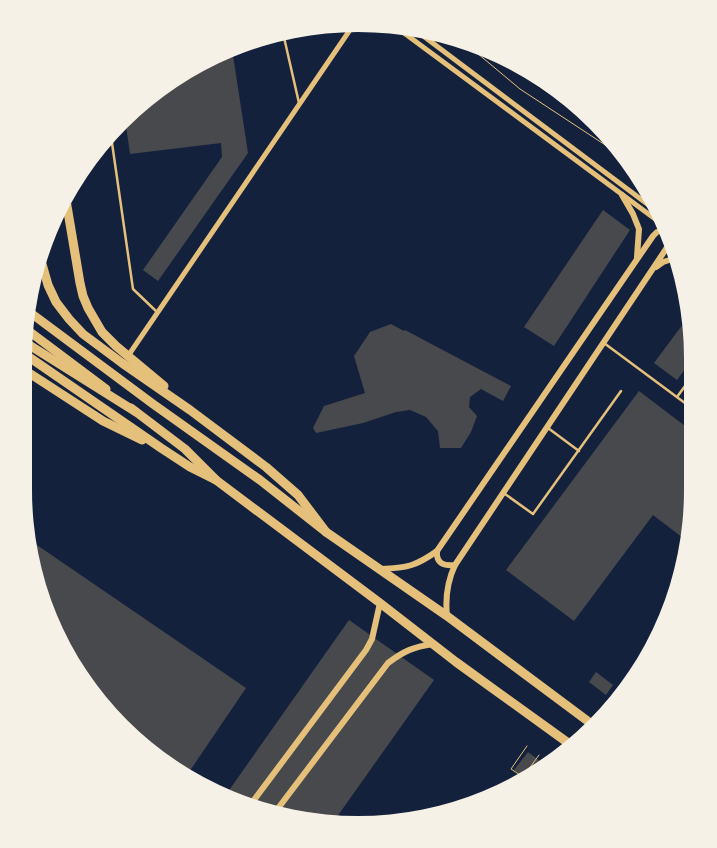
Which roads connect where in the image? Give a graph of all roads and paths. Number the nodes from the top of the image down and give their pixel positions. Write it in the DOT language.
graph roads {
  1 [pos="348,32"];
  2 [pos="407,36"];
  3 [pos="286,41"];
  4 [pos="430,41"];
  5 [pos="481,56"];
  6 [pos="299,104"];
  7 [pos="113,144"];
  8 [pos="604,144"];
  9 [pos="622,195"];
  10 [pos="644,202"];
  11 [pos="68,211"];
  12 [pos="653,217"];
  13 [pos="659,231"];
  14 [pos="666,250"];
  15 [pos="637,258"];
  16 [pos="669,260"];
  17 [pos="653,269"];
  18 [pos="44,273"];
  19 [pos="158,313"];
  20 [pos="35,316"];
  21 [pos="33,334"];
  22 [pos="604,343"];
  23 [pos="33,346"];
  24 [pos="128,356"];
  25 [pos="32,359"];
  26 [pos="32,375"];
  27 [pos="684,387"];
  28 [pos="622,391"];
  29 [pos="677,396"];
  30 [pos="684,402"];
  31 [pos="190,410"];
  32 [pos="136,412"];
  33 [pos="548,428"];
  34 [pos="161,448"];
  35 [pos="579,450"];
  36 [pos="216,480"];
  37 [pos="504,493"];
  38 [pos="326,532"];
  39 [pos="437,551"];
  40 [pos="455,565"];
  41 [pos="382,569"];
  42 [pos="380,603"];
  43 [pos="447,616"];
  44 [pos="433,644"];
  45 [pos="588,721"];
  46 [pos="565,741"];
  47 [pos="527,746"];
  48 [pos="539,755"];
  49 [pos="531,766"];
  50 [pos="518,774"];
  51 [pos="255,798"];
  52 [pos="280,805"];
  1 -- 6 [label="street"];
  2 -- 9 [label="street"];
  3 -- 6 [label="lane"];
  4 -- 10 [label="street"];
  5 -- 8 [label="path"];
  6 -- 19 [label="street"];
  7 -- 19 [label="lane"];
  9 -- 12 [label="street"];
  9 -- 15 [label="street"];
  11 -- 24 [label="main road"];
  13 -- 15 [label="street"];
  14 -- 17 [label="street"];
  15 -- 39 [label="street"];
  16 -- 17 [label="street"];
  17 -- 22 [label="street"];
  18 -- 31 [label="main road"];
  19 -- 24 [label="street"];
  20 -- 38 [label="main road"];
  21 -- 32 [label="main road"];
  22 -- 29 [label="lane"];
  22 -- 33 [label="street"];
  23 -- 32 [label="main road"];
  24 -- 31 [label="main road"];
  25 -- 34 [label="main road"];
  26 -- 34 [label="main road"];
  27 -- 29 [label="lane"];
  28 -- 35 [label="lane"];
  29 -- 30 [label="lane"];
  31 -- 38 [label="main road"];
  32 -- 36 [label="main road"];
  33 -- 35 [label="lane"];
  33 -- 37 [label="street"];
  34 -- 36 [label="main road"];
  35 -- 37 [label="lane"];
  36 -- 42 [label="main road"];
  37 -- 40 [label="street"];
  38 -- 41 [label="main road"];
  39 -- 40 [label="street"];
  39 -- 41 [label="street"];
  40 -- 43 [label="street"];
  41 -- 43 [label="main road"];
  42 -- 44 [label="main road"];
  42 -- 51 [label="street"];
  43 -- 45 [label="main road"];
  44 -- 46 [label="main road"];
  44 -- 52 [label="street"];
  47 -- 50 [label="path"];
  48 -- 49 [label="path"];
}
